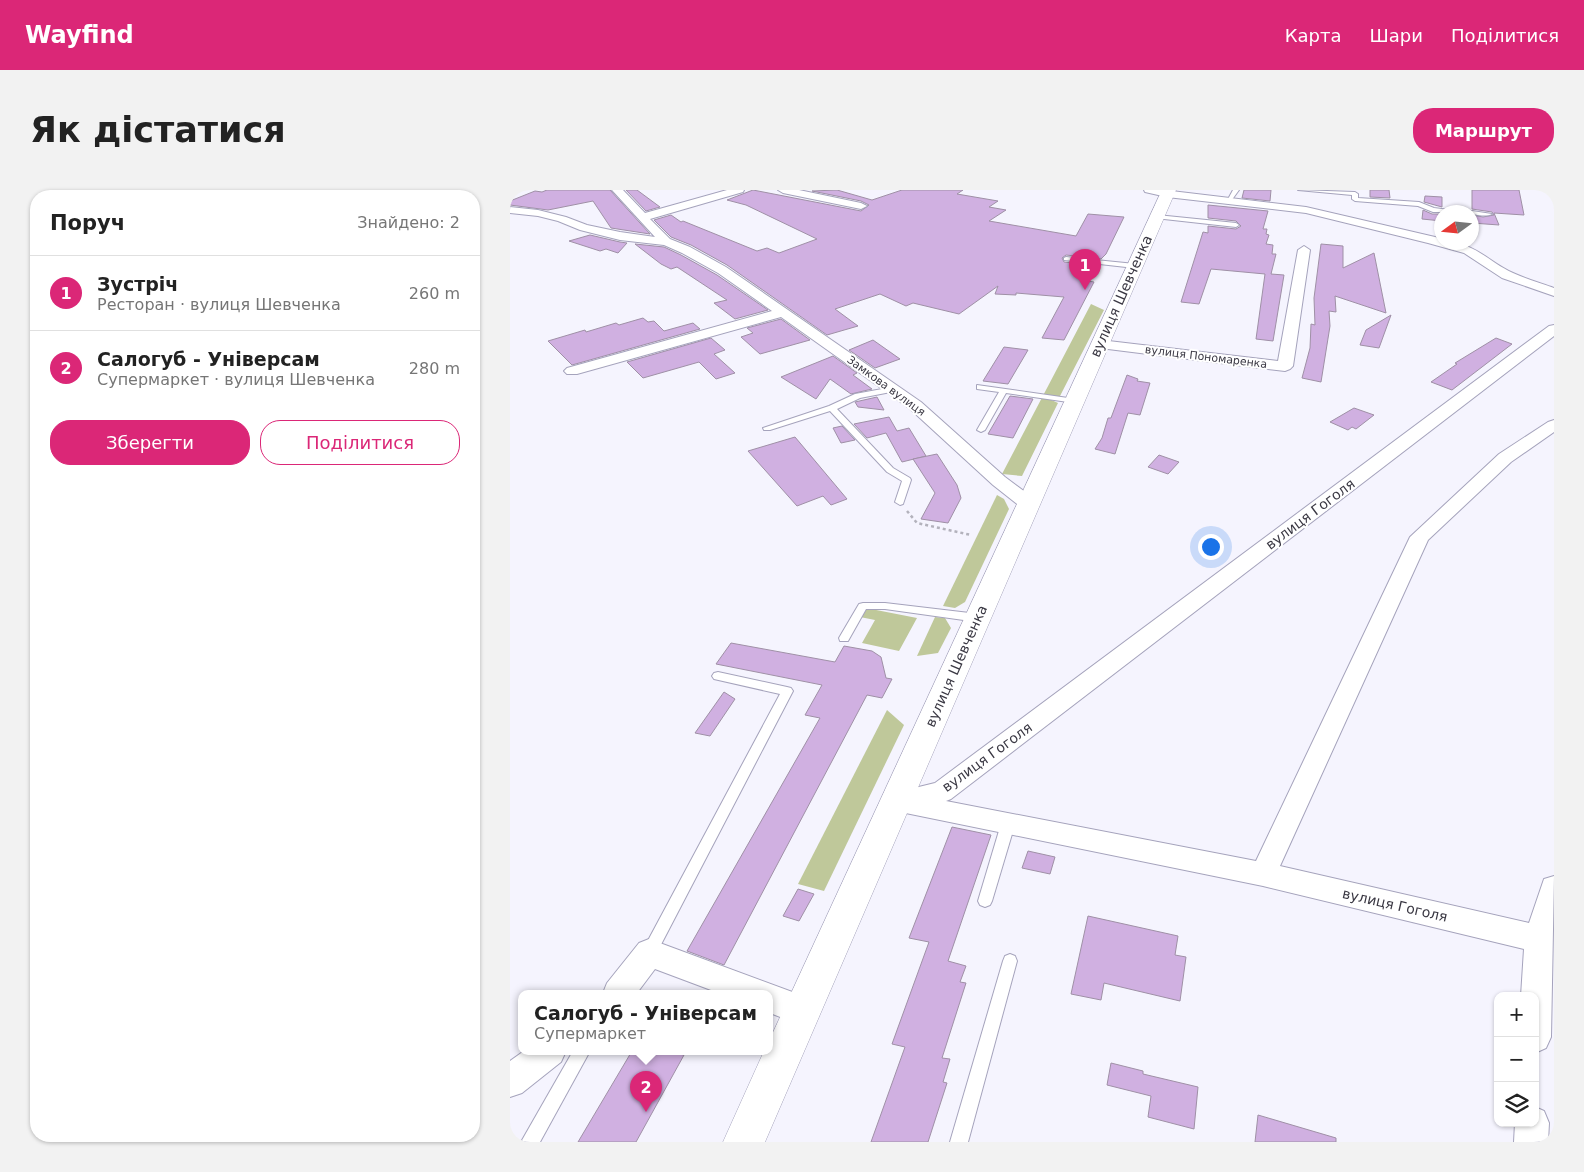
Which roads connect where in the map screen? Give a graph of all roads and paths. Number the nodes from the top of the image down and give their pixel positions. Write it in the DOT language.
graph roads {
  1 [pos="617,190"];
  2 [pos="739,190"];
  3 [pos="783,190"];
  4 [pos="1301,190"];
  5 [pos="1232,195"];
  6 [pos="1160,198"];
  7 [pos="861,206"];
  8 [pos="510,210"];
  9 [pos="1434,210"];
  10 [pos="1479,213"];
  11 [pos="1489,214"];
  12 [pos="644,217"];
  13 [pos="1236,225"];
  14 [pos="666,242"];
  15 [pos="1304,250"];
  16 [pos="1066,259"];
  17 [pos="1135,266"];
  18 [pos="1554,292"];
  19 [pos="784,312"];
  20 [pos="1554,329"];
  21 [pos="1100,344"];
  22 [pos="572,371"];
  23 [pos="980,387"];
  24 [pos="893,389"];
  25 [pos="1004,390"];
  26 [pos="1075,401"];
  27 [pos="832,408"];
  28 [pos="1554,425"];
  29 [pos="767,428"];
  30 [pos="981,430"];
  31 [pos="900,502"];
  32 [pos="1029,504"];
  33 [pos="971,535"];
  34 [pos="978,618"];
  35 [pos="844,638"];
  36 [pos="718,676"];
  37 [pos="895,802"];
  38 [pos="1008,824"];
  39 [pos="1263,874"];
  40 [pos="1554,888"];
  41 [pos="985,901"];
  42 [pos="1539,939"];
  43 [pos="649,953"];
  44 [pos="1010,960"];
  45 [pos="620,990"];
  46 [pos="750,990"];
  47 [pos="1537,992"];
  48 [pos="773,999"];
  49 [pos="803,1011"];
  50 [pos="545,1055"];
  51 [pos="580,1055"];
  52 [pos="510,1081"];
  53 [pos="1532,1127"];
  54 [pos="530,1142"];
  55 [pos="744,1142"];
  56 [pos="959,1142"];
  57 [pos="1531,1142"];
  1 -- 12 [label="street, Замкова вулиця"];
  2 -- 12 [label="street"];
  3 -- 7 [label="street"];
  4 -- 9 [label="lane"];
  5 -- 6 [label="street"];
  5 -- 18 [label="street"];
  6 -- 13 [label="lane"];
  6 -- 17 [label="main road, вулиця Шевченка"];
  8 -- 14 [label="street"];
  10 -- 11 [label="lane"];
  12 -- 14 [label="street, Замкова вулиця"];
  14 -- 19 [label="street, Замкова вулиця"];
  15 -- 21 [label="street, вулиця Пономаренка"];
  16 -- 17 [label="lane"];
  17 -- 21 [label="main road, вулиця Шевченка"];
  19 -- 22 [label="street"];
  19 -- 24 [label="street, Замкова вулиця"];
  20 -- 37 [label="street, вулиця Гоголя"];
  21 -- 26 [label="main road, вулиця Шевченка"];
  23 -- 25 [label="lane"];
  24 -- 27 [label="lane"];
  24 -- 32 [label="street, Замкова вулиця"];
  25 -- 26 [label="lane"];
  25 -- 30 [label="lane"];
  26 -- 32 [label="main road, вулиця Шевченка"];
  27 -- 29 [label="lane"];
  27 -- 31 [label="lane"];
  28 -- 39 [label="street"];
  31 -- 33 [label="path"];
  32 -- 34 [label="main road, вулиця Шевченка"];
  34 -- 35 [label="lane"];
  34 -- 37 [label="main road, вулиця Шевченка"];
  36 -- 43 [label="lane"];
  37 -- 38 [label="street, вулиця Гоголя"];
  37 -- 49 [label="main road, вулиця Шевченка"];
  38 -- 39 [label="street, вулиця Гоголя"];
  38 -- 41 [label="lane"];
  39 -- 42 [label="street, вулиця Гоголя"];
  40 -- 42 [label="street"];
  42 -- 47 [label="street"];
  43 -- 45 [label="street"];
  43 -- 46 [label="street"];
  44 -- 56 [label="lane"];
  48 -- 49 [label="street"];
  49 -- 55 [label="main road, вулиця Шевченка"];
  50 -- 52 [label="street"];
  51 -- 54 [label="lane"];
  53 -- 57 [label="street"];
}
